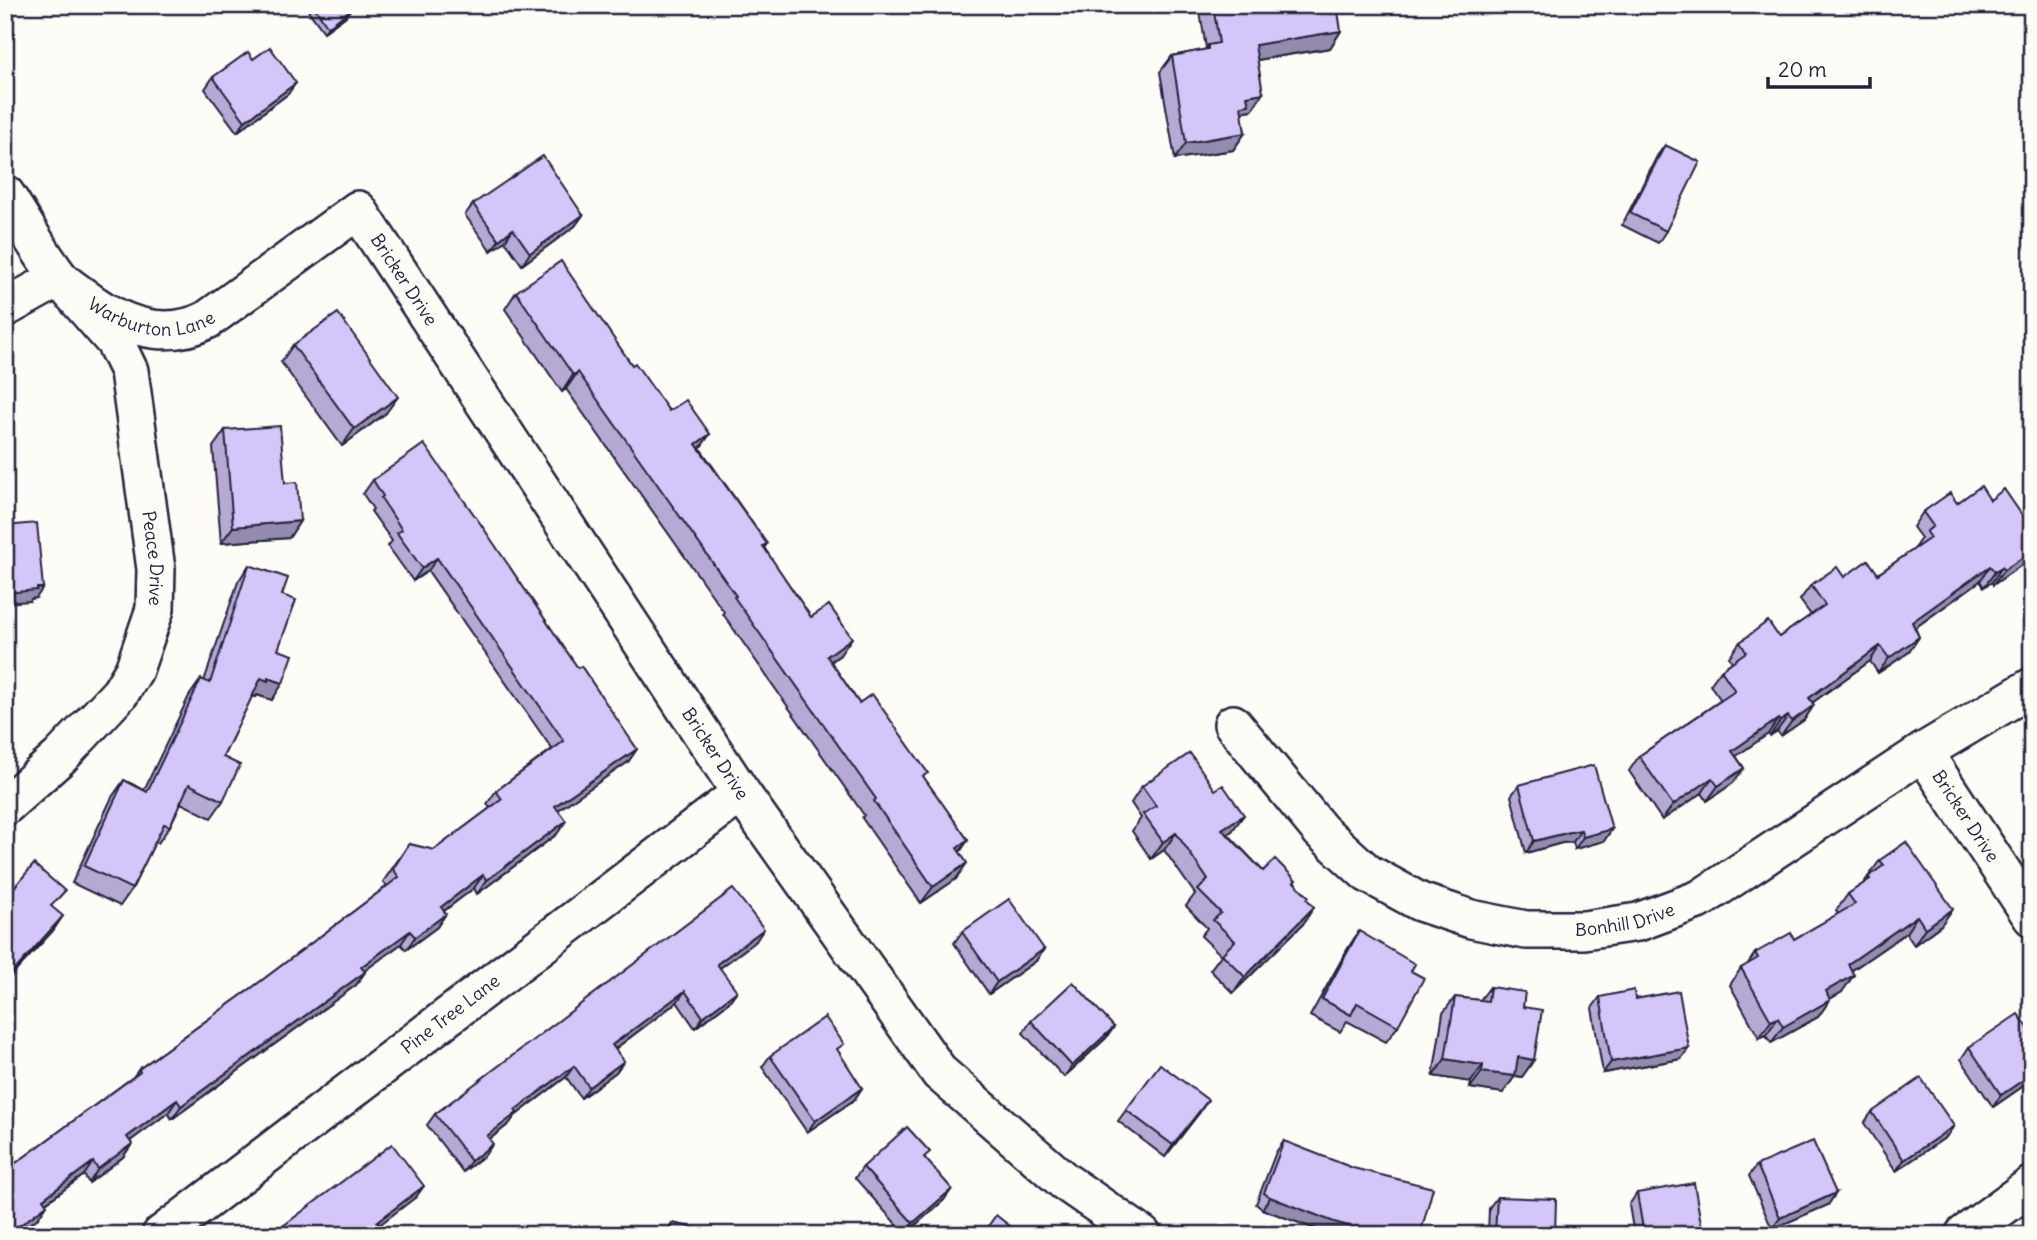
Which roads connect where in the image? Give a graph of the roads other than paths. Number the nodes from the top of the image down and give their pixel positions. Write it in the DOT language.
graph roads {
  1 [pos="5,194"];
  2 [pos="358,210"];
  3 [pos="59,278"];
  4 [pos="5,308"];
  5 [pos="2032,687"];
  6 [pos="1233,724"];
  7 [pos="1923,752"];
  8 [pos="741,793"];
  9 [pos="5,806"];
  10 [pos="2032,917"];
  11 [pos="2032,1185"];
  12 [pos="161,1235"];
  13 [pos="1142,1235"];
  14 [pos="1964,1235"];
  1 -- 3 [label="street, Warburton Lane"];
  2 -- 3 [label="street, Warburton Lane"];
  2 -- 8 [label="street, Bricker Drive"];
  3 -- 4 [label="street"];
  3 -- 9 [label="street, Peace Drive"];
  5 -- 7 [label="street, Bonhill Drive"];
  6 -- 7 [label="street, Bonhill Drive"];
  7 -- 10 [label="street, Bricker Drive"];
  8 -- 12 [label="street, Pine Tree Lane"];
  8 -- 13 [label="street, Bricker Drive"];
  11 -- 14 [label="street"];
}
